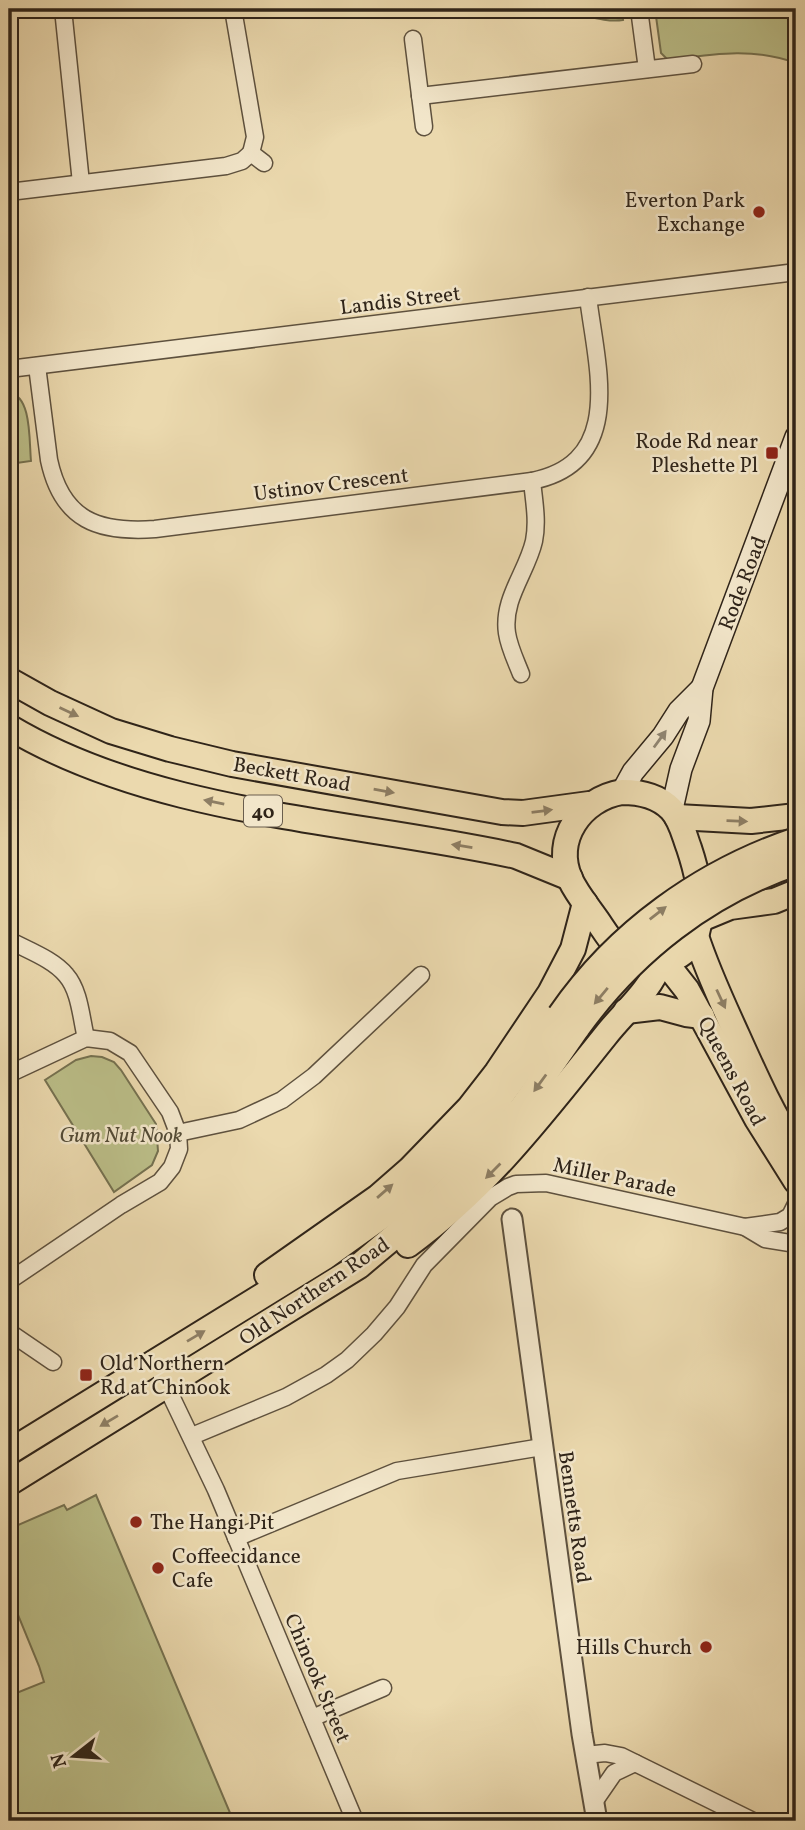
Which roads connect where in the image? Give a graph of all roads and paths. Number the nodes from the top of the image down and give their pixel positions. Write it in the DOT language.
graph roads {
  1 [pos="62,9"];
  2 [pos="233,9"];
  3 [pos="639,9"];
  4 [pos="413,39"];
  5 [pos="693,64"];
  6 [pos="647,69"];
  7 [pos="420,96"];
  8 [pos="424,127"];
  9 [pos="81,183"];
  10 [pos="9,192"];
  11 [pos="796,272"];
  12 [pos="588,297"];
  13 [pos="37,366"];
  14 [pos="9,369"];
  15 [pos="796,438"];
  16 [pos="532,481"];
  17 [pos="521,674"];
  18 [pos="9,680"];
  19 [pos="702,688"];
  20 [pos="9,726"];
  21 [pos="622,792"];
  22 [pos="589,804"];
  23 [pos="674,813"];
  24 [pos="796,816"];
  25 [pos="796,840"];
  26 [pos="796,863"];
  27 [pos="570,878"];
  28 [pos="796,892"];
  29 [pos="585,903"];
  30 [pos="698,928"];
  31 [pos="9,940"];
  32 [pos="662,963"];
  33 [pos="421,975"];
  34 [pos="626,1011"];
  35 [pos="702,1016"];
  36 [pos="569,1021"];
  37 [pos="86,1038"];
  38 [pos="9,1074"];
  39 [pos="178,1133"];
  40 [pos="796,1150"];
  41 [pos="796,1181"];
  42 [pos="796,1204"];
  43 [pos="512,1219"];
  44 [pos="745,1227"];
  45 [pos="796,1244"];
  46 [pos="9,1281"];
  47 [pos="325,1289"];
  48 [pos="238,1310"];
  49 [pos="9,1332"];
  50 [pos="53,1362"];
  51 [pos="154,1362"];
  52 [pos="167,1386"];
  53 [pos="192,1436"];
  54 [pos="542,1447"];
  55 [pos="9,1452"];
  56 [pos="9,1483"];
  57 [pos="236,1538"];
  58 [pos="383,1688"];
  59 [pos="312,1718"];
  60 [pos="585,1755"];
  61 [pos="635,1763"];
  62 [pos="596,1812"];
  63 [pos="355,1821"];
  64 [pos="753,1821"];
  1 -- 9 [label="street"];
  2 -- 9 [label="street"];
  3 -- 6 [label="street"];
  4 -- 7 [label="street"];
  5 -- 6 [label="street"];
  6 -- 7 [label="street"];
  7 -- 8 [label="street"];
  9 -- 10 [label="street"];
  11 -- 12 [label="street, Landis Street"];
  12 -- 13 [label="street, Landis Street"];
  12 -- 16 [label="street, Ustinov Crescent"];
  13 -- 14 [label="street, Landis Street"];
  13 -- 16 [label="street, Ustinov Crescent"];
  15 -- 19 [label="main road, Rode Road"];
  16 -- 17 [label="street"];
  18 -- 22 [label="main road, Beckett Road / 40, one-way"];
  21 -- 19 [label="main road, Rode Road, one-way"];
  19 -- 23 [label="main road, Rode Road"];
  27 -- 20 [label="main road, Beckett Road / 40, one-way"];
  21 -- 22 [label="main road, 40"];
  21 -- 23 [label="main road"];
  22 -- 27 [label="main road"];
  23 -- 24 [label="main road, one-way"];
  23 -- 30 [label="main road"];
  36 -- 25 [label="main road, Old Northern Road, one-way, bridge"];
  26 -- 36 [label="main road, Old Northern Road, one-way, bridge"];
  27 -- 29 [label="main road"];
  28 -- 30 [label="main road"];
  29 -- 32 [label="main road"];
  48 -- 29 [label="main road, one-way"];
  30 -- 32 [label="main road"];
  30 -- 40 [label="main road, Queens Road, one-way"];
  31 -- 37 [label="street"];
  32 -- 34 [label="main road"];
  32 -- 35 [label="main road, Queens Road"];
  33 -- 39 [label="street"];
  34 -- 35 [label="main road"];
  34 -- 47 [label="main road, one-way"];
  35 -- 41 [label="main road, Queens Road"];
  36 -- 47 [label="main road, Old Northern Road, one-way"];
  36 -- 48 [label="main road, Old Northern Road"];
  37 -- 38 [label="street"];
  37 -- 39 [label="street"];
  39 -- 46 [label="street"];
  42 -- 44 [label="street, Miller Parade"];
  43 -- 54 [label="street, Bennetts Road"];
  44 -- 45 [label="street, Miller Parade"];
  44 -- 53 [label="street, Miller Parade"];
  47 -- 52 [label="main road, Old Northern Road"];
  51 -- 48 [label="main road, Old Northern Road, one-way"];
  49 -- 50 [label="street"];
  51 -- 52 [label="street, Chinook Street"];
  51 -- 55 [label="main road, Old Northern Road"];
  52 -- 53 [label="street, Chinook Street"];
  52 -- 56 [label="main road, Old Northern Road, one-way"];
  53 -- 57 [label="street, Chinook Street"];
  54 -- 57 [label="street"];
  54 -- 60 [label="street, Bennetts Road"];
  57 -- 59 [label="street, Chinook Street"];
  58 -- 59 [label="street"];
  59 -- 63 [label="street, Chinook Street"];
  60 -- 61 [label="street"];
  60 -- 62 [label="street, Bennetts Road"];
  61 -- 62 [label="street"];
  61 -- 64 [label="street"];
}
